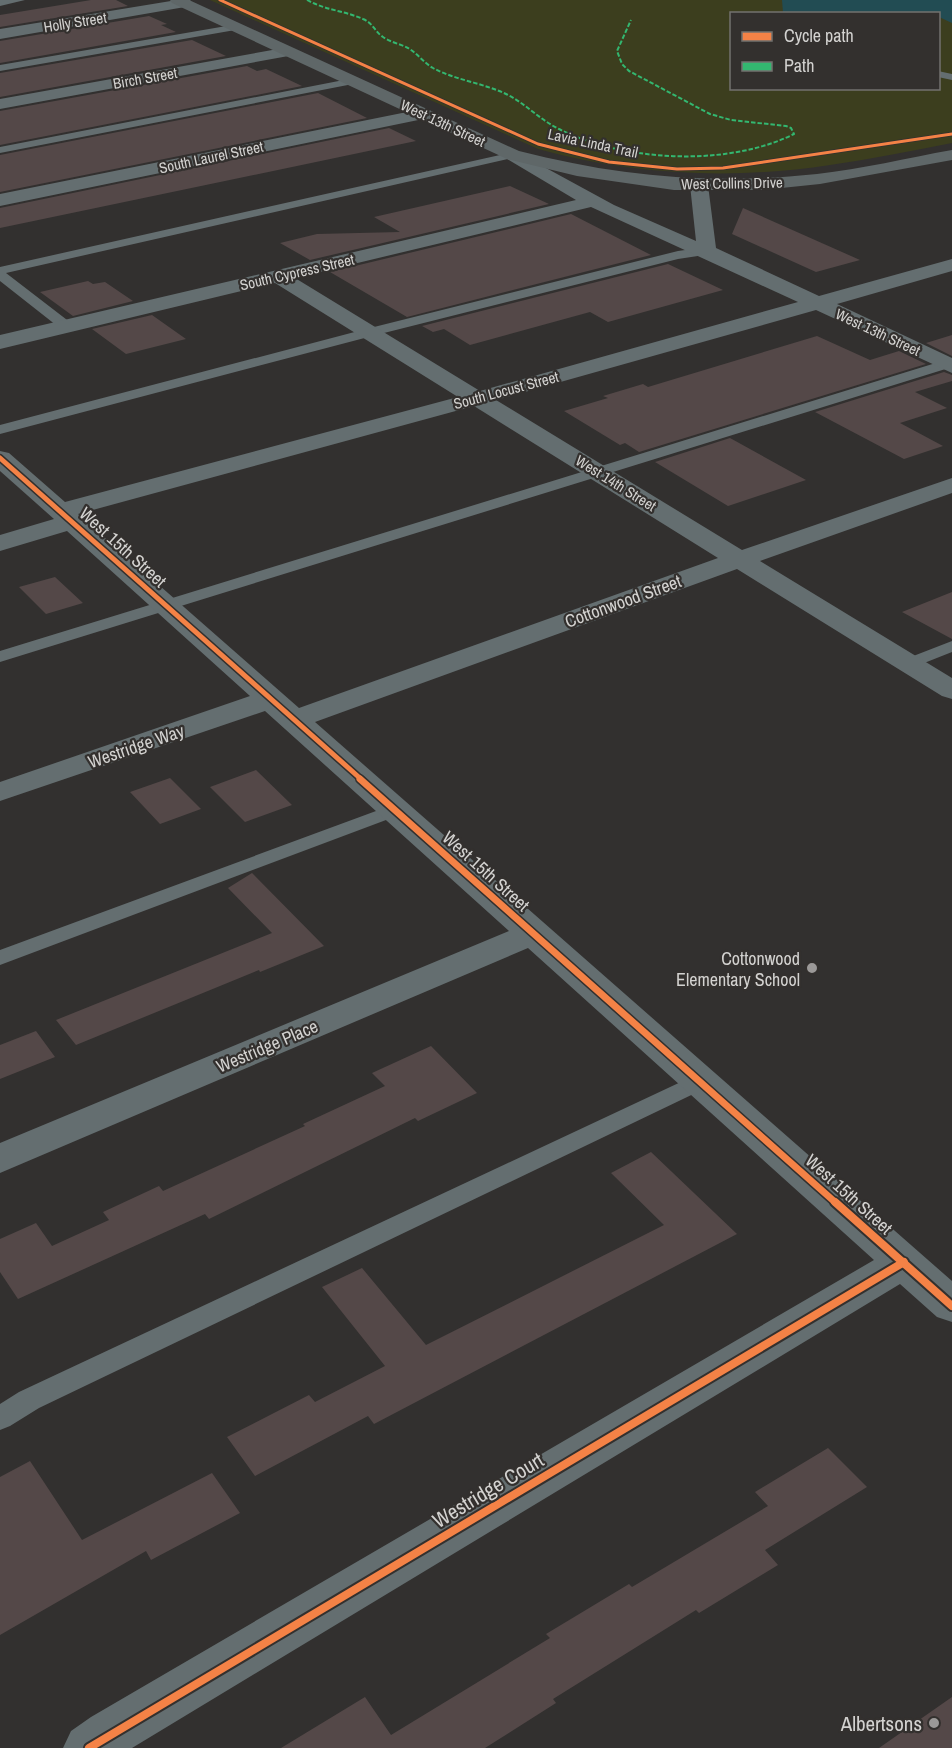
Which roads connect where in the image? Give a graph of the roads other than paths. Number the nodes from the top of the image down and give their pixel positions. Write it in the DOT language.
graph roads {
  1 [pos="20,0"];
  2 [pos="181,2"];
  3 [pos="0,3"];
  4 [pos="238,27"];
  5 [pos="0,34"];
  6 [pos="289,52"];
  7 [pos="0,68"];
  8 [pos="354,81"];
  9 [pos="0,104"];
  10 [pos="422,114"];
  11 [pos="0,150"];
  12 [pos="513,155"];
  13 [pos="952,155"];
  14 [pos="699,186"];
  15 [pos="0,200"];
  16 [pos="594,201"];
  17 [pos="707,250"];
  18 [pos="952,265"];
  19 [pos="0,273"];
  20 [pos="278,276"];
  21 [pos="817,304"];
  22 [pos="66,326"];
  23 [pos="371,332"];
  24 [pos="0,342"];
  25 [pos="950,364"];
  26 [pos="478,398"];
  27 [pos="0,430"];
  28 [pos="0,458"];
  29 [pos="598,472"];
  30 [pos="952,485"];
  31 [pos="66,517"];
  32 [pos="0,543"];
  33 [pos="737,560"];
  34 [pos="165,605"];
  35 [pos="952,646"];
  36 [pos="0,657"];
  37 [pos="909,663"];
  38 [pos="952,690"];
  39 [pos="283,710"];
  40 [pos="0,792"];
  41 [pos="395,810"];
  42 [pos="533,933"];
  43 [pos="0,958"];
  44 [pos="700,1082"];
  45 [pos="0,1159"];
  46 [pos="904,1262"];
  47 [pos="952,1306"];
  48 [pos="0,1418"];
  49 [pos="89,1748"];
  1 -- 3 [label="lane"];
  2 -- 4 [label="main road, West 13th Street"];
  2 -- 5 [label="street, Holly Street"];
  4 -- 6 [label="main road, West 13th Street"];
  4 -- 7 [label="lane"];
  6 -- 8 [label="main road, West 13th Street"];
  6 -- 9 [label="street, Birch Street"];
  8 -- 10 [label="main road, West 13th Street"];
  8 -- 11 [label="lane"];
  10 -- 12 [label="main road, West 13th Street"];
  10 -- 15 [label="street, South Laurel Street"];
  12 -- 14 [label="main road, West Collins Drive"];
  12 -- 16 [label="street, West 13th Street"];
  12 -- 19 [label="lane"];
  13 -- 14 [label="main road, West Collins Drive"];
  14 -- 17 [label="street"];
  16 -- 17 [label="street, West 13th Street"];
  16 -- 20 [label="street, South Cypress Street"];
  17 -- 21 [label="street, West 13th Street"];
  17 -- 23 [label="lane"];
  18 -- 21 [label="street, South Locust Street"];
  19 -- 22 [label="lane"];
  20 -- 22 [label="street, South Cypress Street"];
  20 -- 23 [label="street, West 14th Street"];
  21 -- 25 [label="street, West 13th Street"];
  21 -- 26 [label="street, South Locust Street"];
  22 -- 24 [label="street, South Cypress Street"];
  23 -- 26 [label="street, West 14th Street"];
  23 -- 27 [label="lane"];
  25 -- 29 [label="lane"];
  26 -- 29 [label="street, West 14th Street"];
  26 -- 31 [label="street, South Locust Street"];
  28 -- 31 [label="street, West 15th Street"];
  29 -- 33 [label="street, West 14th Street"];
  29 -- 34 [label="lane"];
  30 -- 33 [label="street, Cottonwood Street"];
  31 -- 32 [label="street, South Locust Street"];
  31 -- 34 [label="street, West 15th Street"];
  33 -- 37 [label="street, West 14th Street"];
  33 -- 39 [label="street, Cottonwood Street"];
  34 -- 36 [label="lane"];
  34 -- 39 [label="street, West 15th Street"];
  35 -- 37 [label="lane"];
  37 -- 38 [label="street, West 14th Street"];
  39 -- 40 [label="street, Westridge Way"];
  39 -- 41 [label="street, West 15th Street"];
  41 -- 42 [label="street, West 15th Street"];
  41 -- 43 [label="lane"];
  42 -- 44 [label="street, West 15th Street"];
  42 -- 45 [label="street, Westridge Place"];
  44 -- 46 [label="street, West 15th Street"];
  44 -- 48 [label="lane"];
  46 -- 47 [label="street, West 15th Street"];
  46 -- 49 [label="street, Westridge Court"];
}
